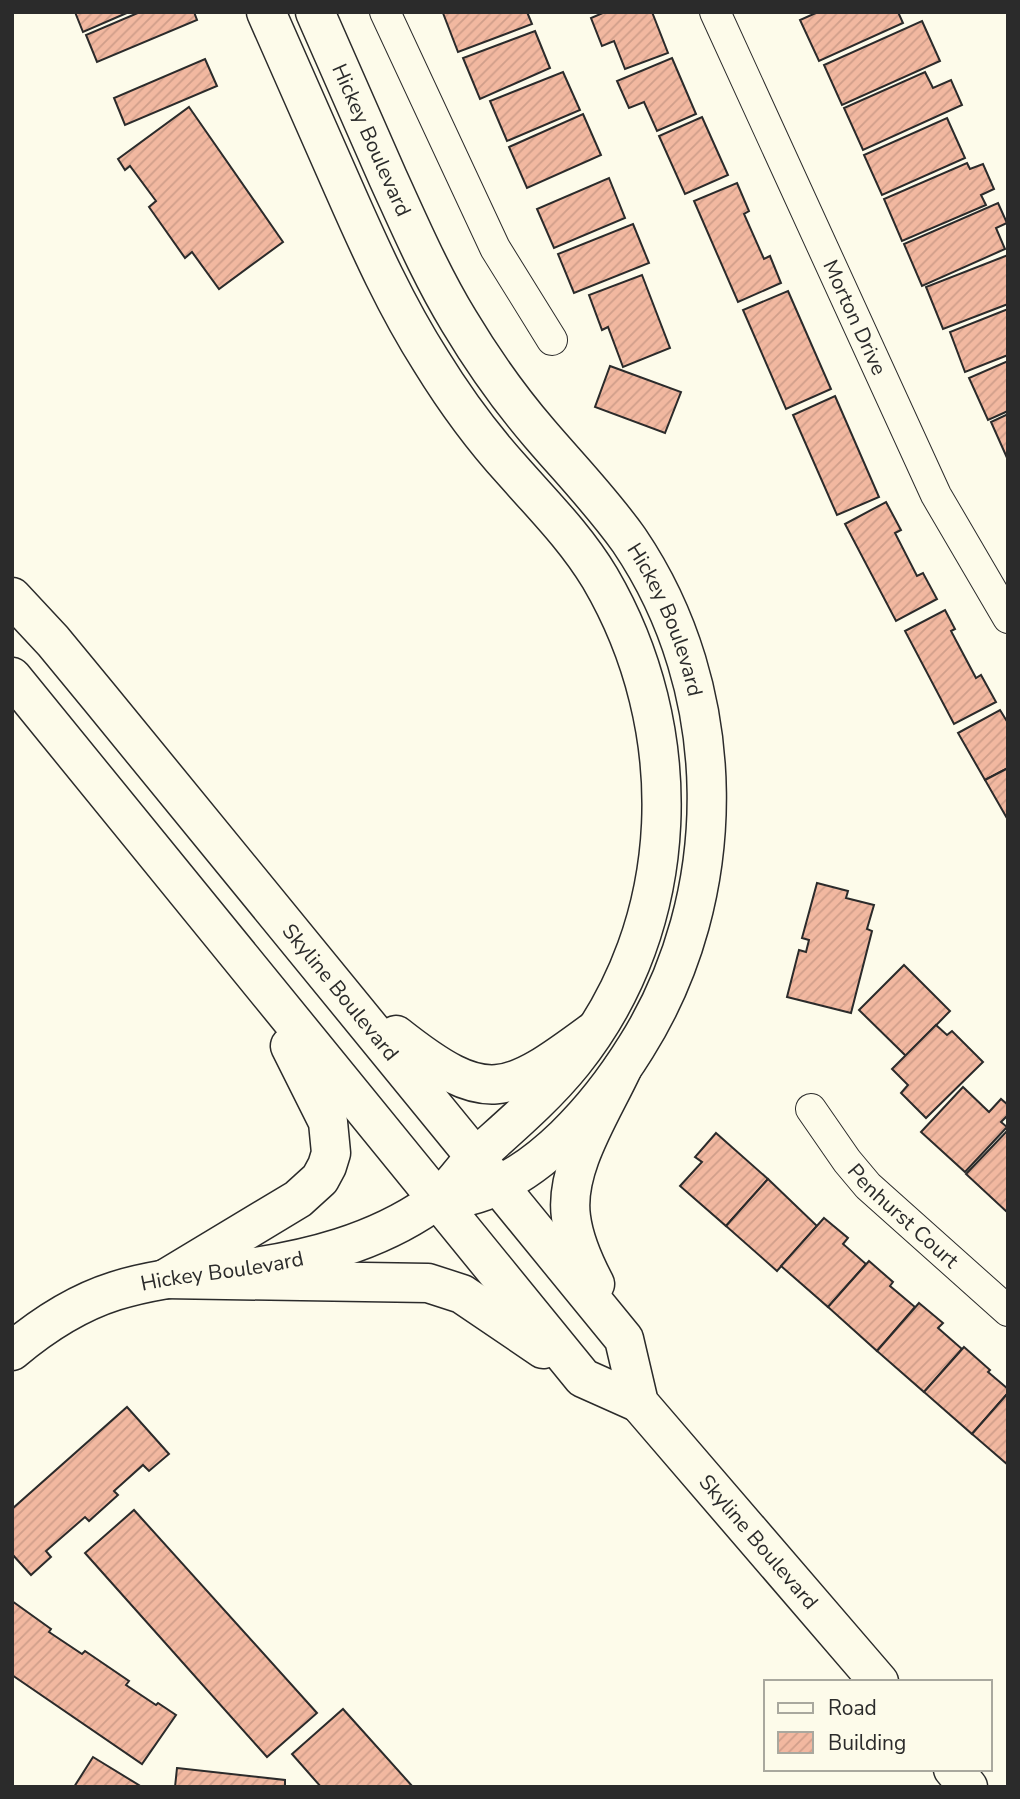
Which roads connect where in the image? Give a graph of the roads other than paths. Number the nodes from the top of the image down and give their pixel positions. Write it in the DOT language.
graph roads {
  1 [pos="266,12"];
  2 [pos="315,12"];
  3 [pos="385,12"];
  4 [pos="715,12"];
  5 [pos="552,340"];
  6 [pos="12,597"];
  7 [pos="1008,618"];
  8 [pos="12,677"];
  9 [pos="249,970"];
  10 [pos="343,994"];
  11 [pos="594,1030"];
  12 [pos="622,1069"];
  13 [pos="811,1109"];
  14 [pos="487,1171"];
  15 [pos="437,1200"];
  16 [pos="165,1279"];
  17 [pos="1008,1311"];
  18 [pos="624,1339"];
  19 [pos="12,1351"];
  20 [pos="583,1378"];
  21 [pos="639,1403"];
  22 [pos="877,1680"];
  23 [pos="956,1771"];
  24 [pos="968,1787"];
  1 -- 11 [label="main road, Hickey Boulevard"];
  2 -- 12 [label="main road, Hickey Boulevard"];
  3 -- 5 [label="street"];
  4 -- 7 [label="street, Morton Drive"];
  6 -- 10 [label="main road, Skyline Boulevard"];
  8 -- 9 [label="main road, Skyline Boulevard"];
  9 -- 15 [label="main road, Skyline Boulevard"];
  9 -- 16 [label="main road"];
  10 -- 11 [label="main road"];
  10 -- 14 [label="main road, Skyline Boulevard"];
  11 -- 14 [label="main road, Hickey Boulevard"];
  12 -- 14 [label="main road, Hickey Boulevard"];
  12 -- 18 [label="main road"];
  13 -- 17 [label="street, Penhurst Court"];
  14 -- 15 [label="main road, Hickey Boulevard"];
  14 -- 18 [label="main road, Skyline Boulevard"];
  15 -- 16 [label="main road, Hickey Boulevard"];
  15 -- 20 [label="main road, Skyline Boulevard"];
  16 -- 19 [label="main road, Hickey Boulevard"];
  16 -- 20 [label="main road"];
  18 -- 21 [label="main road, Skyline Boulevard"];
  20 -- 21 [label="main road, Skyline Boulevard"];
  21 -- 22 [label="main road, Skyline Boulevard"];
  23 -- 24 [label="main road"];
}
